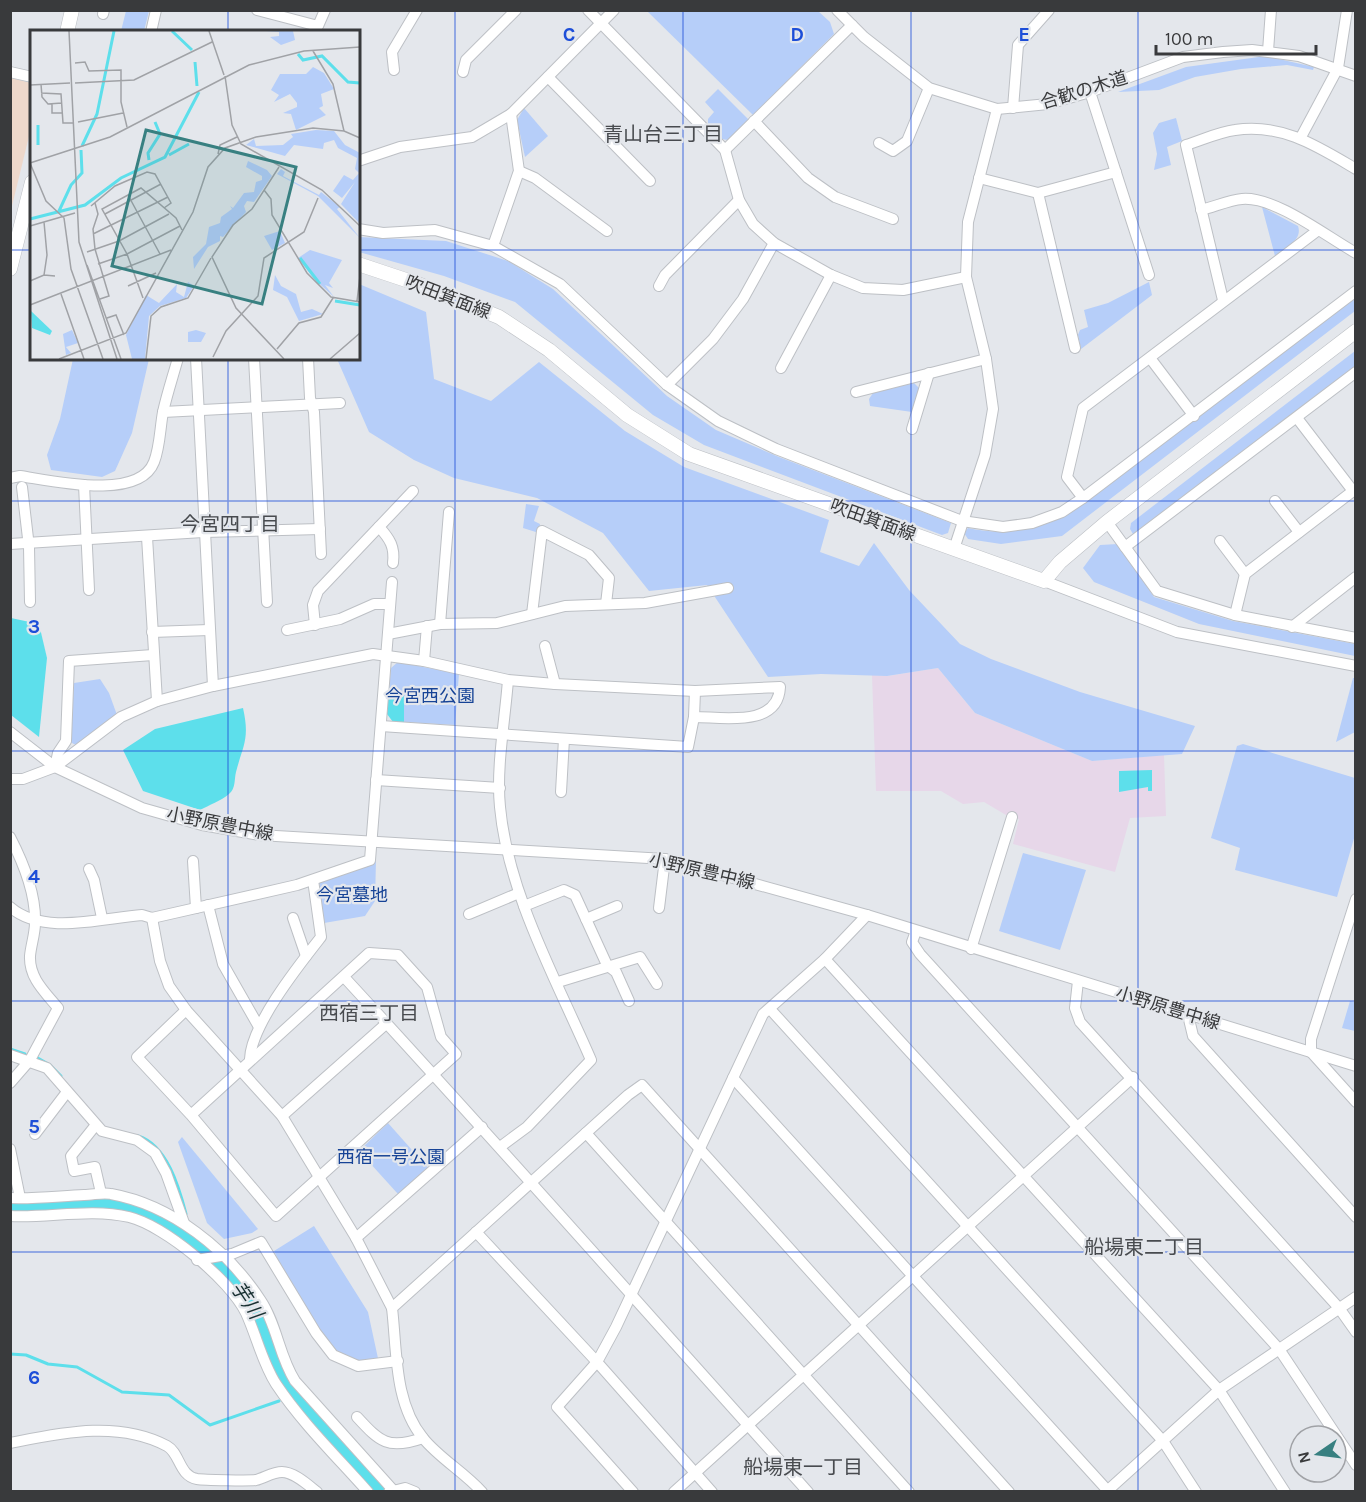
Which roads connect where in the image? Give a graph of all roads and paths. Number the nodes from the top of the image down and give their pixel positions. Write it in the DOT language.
graph roads {
  1 [pos="72,10"];
  2 [pos="156,10"];
  3 [pos="258,10"];
  4 [pos="325,10"];
  5 [pos="417,10"];
  6 [pos="516,10"];
  7 [pos="588,10"];
  8 [pos="614,10"];
  9 [pos="837,10"];
  10 [pos="1049,10"];
  11 [pos="1271,10"];
  12 [pos="1347,10"];
  13 [pos="602,23"];
  14 [pos="852,25"];
  15 [pos="67,30"];
  16 [pos="151,30"];
  17 [pos="1268,51"];
  18 [pos="1338,68"];
  19 [pos="394,70"];
  20 [pos="10,72"];
  21 [pos="463,72"];
  22 [pos="548,76"];
  23 [pos="1356,76"];
  24 [pos="30,77"];
  25 [pos="929,88"];
  26 [pos="1090,93"];
  27 [pos="997,108"];
  28 [pos="1013,108"];
  29 [pos="511,114"];
  30 [pos="754,121"];
  31 [pos="1301,137"];
  32 [pos="879,143"];
  33 [pos="725,150"];
  34 [pos="360,160"];
  35 [pos="1356,169"];
  36 [pos="519,171"];
  37 [pos="1116,172"];
  38 [pos="979,178"];
  39 [pos="650,181"];
  40 [pos="30,190"];
  41 [pos="1038,193"];
  42 [pos="739,200"];
  43 [pos="1201,210"];
  44 [pos="893,219"];
  45 [pos="360,229"];
  46 [pos="607,231"];
  47 [pos="1317,231"];
  48 [pos="774,243"];
  49 [pos="493,246"];
  50 [pos="1356,253"];
  51 [pos="360,265"];
  52 [pos="10,269"];
  53 [pos="831,274"];
  54 [pos="1149,275"];
  55 [pos="966,277"];
  56 [pos="659,286"];
  57 [pos="1356,291"];
  58 [pos="1223,300"];
  59 [pos="1356,331"];
  60 [pos="1075,348"];
  61 [pos="986,358"];
  62 [pos="1150,358"];
  63 [pos="177,360"];
  64 [pos="196,360"];
  65 [pos="254,360"];
  66 [pos="308,360"];
  67 [pos="781,368"];
  68 [pos="929,373"];
  69 [pos="1354,376"];
  70 [pos="667,385"];
  71 [pos="856,392"];
  72 [pos="340,403"];
  73 [pos="313,404"];
  74 [pos="256,409"];
  75 [pos="163,412"];
  76 [pos="199,412"];
  77 [pos="1194,416"];
  78 [pos="1297,418"];
  79 [pos="912,429"];
  80 [pos="10,478"];
  81 [pos="84,485"];
  82 [pos="22,487"];
  83 [pos="413,491"];
  84 [pos="1083,498"];
  85 [pos="1275,501"];
  86 [pos="449,512"];
  87 [pos="962,521"];
  88 [pos="1107,522"];
  89 [pos="380,527"];
  90 [pos="320,529"];
  91 [pos="264,531"];
  92 [pos="203,532"];
  93 [pos="1299,532"];
  94 [pos="147,537"];
  95 [pos="86,539"];
  96 [pos="1220,541"];
  97 [pos="27,543"];
  98 [pos="10,544"];
  99 [pos="1125,548"];
  100 [pos="954,549"];
  101 [pos="321,554"];
  102 [pos="393,563"];
  103 [pos="1245,574"];
  104 [pos="1356,577"];
  105 [pos="1044,581"];
  106 [pos="392,582"];
  107 [pos="728,588"];
  108 [pos="89,590"];
  109 [pos="30,602"];
  110 [pos="267,602"];
  111 [pos="390,604"];
  112 [pos="606,604"];
  113 [pos="532,614"];
  114 [pos="1235,615"];
  115 [pos="440,624"];
  116 [pos="315,625"];
  117 [pos="427,626"];
  118 [pos="1292,627"];
  119 [pos="209,630"];
  120 [pos="287,630"];
  121 [pos="152,632"];
  122 [pos="388,634"];
  123 [pos="1356,638"];
  124 [pos="545,646"];
  125 [pos="153,655"];
  126 [pos="387,656"];
  127 [pos="424,661"];
  128 [pos="1356,666"];
  129 [pos="508,680"];
  130 [pos="555,684"];
  131 [pos="213,686"];
  132 [pos="695,691"];
  133 [pos="157,701"];
  134 [pos="694,717"];
  135 [pos="381,726"];
  136 [pos="10,732"];
  137 [pos="504,734"];
  138 [pos="564,739"];
  139 [pos="55,767"];
  140 [pos="10,779"];
  141 [pos="376,780"];
  142 [pos="500,788"];
  143 [pos="561,792"];
  144 [pos="1012,817"];
  145 [pos="10,837"];
  146 [pos="372,842"];
  147 [pos="508,851"];
  148 [pos="664,859"];
  149 [pos="192,861"];
  150 [pos="89,869"];
  151 [pos="313,880"];
  152 [pos="519,892"];
  153 [pos="1356,898"];
  154 [pos="208,905"];
  155 [pos="524,906"];
  156 [pos="617,906"];
  157 [pos="10,907"];
  158 [pos="196,908"];
  159 [pos="659,908"];
  160 [pos="469,914"];
  161 [pos="867,915"];
  162 [pos="102,918"];
  163 [pos="152,918"];
  164 [pos="292,918"];
  165 [pos="586,919"];
  166 [pos="36,921"];
  167 [pos="916,931"];
  168 [pos="971,949"];
  169 [pos="306,956"];
  170 [pos="825,959"];
  171 [pos="607,965"];
  172 [pos="344,977"];
  173 [pos="1078,981"];
  174 [pos="558,982"];
  175 [pos="657,984"];
  176 [pos="629,1001"];
  177 [pos="770,1009"];
  178 [pos="186,1010"];
  179 [pos="1188,1014"];
  180 [pos="387,1023"];
  181 [pos="259,1027"];
  182 [pos="1311,1052"];
  183 [pos="10,1055"];
  184 [pos="250,1059"];
  185 [pos="30,1060"];
  186 [pos="1356,1066"];
  187 [pos="240,1070"];
  188 [pos="435,1075"];
  189 [pos="1132,1077"];
  190 [pos="733,1078"];
  191 [pos="10,1083"];
  192 [pos="67,1092"];
  193 [pos="1356,1102"];
  194 [pos="191,1115"];
  195 [pos="282,1116"];
  196 [pos="95,1126"];
  197 [pos="482,1127"];
  198 [pos="1076,1128"];
  199 [pos="586,1133"];
  200 [pos="35,1134"];
  201 [pos="500,1147"];
  202 [pos="10,1149"];
  203 [pos="700,1149"];
  204 [pos="1023,1176"];
  205 [pos="318,1180"];
  206 [pos="531,1180"];
  207 [pos="101,1193"];
  208 [pos="15,1198"];
  209 [pos="10,1216"];
  210 [pos="1356,1217"];
  211 [pos="666,1221"];
  212 [pos="184,1223"];
  213 [pos="967,1227"];
  214 [pos="476,1232"];
  215 [pos="356,1239"];
  216 [pos="221,1256"];
  217 [pos="201,1259"];
  218 [pos="913,1276"];
  219 [pos="631,1295"];
  220 [pos="1356,1297"];
  221 [pos="392,1308"];
  222 [pos="1339,1308"];
  223 [pos="858,1325"];
  224 [pos="1356,1332"];
  225 [pos="1278,1349"];
  226 [pos="398,1361"];
  227 [pos="597,1362"];
  228 [pos="805,1373"];
  229 [pos="1219,1390"];
  230 [pos="357,1417"];
  231 [pos="748,1425"];
  232 [pos="423,1438"];
  233 [pos="1162,1441"];
  234 [pos="10,1443"];
  235 [pos="1356,1465"];
  236 [pos="695,1473"];
  237 [pos="317,1491"];
  238 [pos="368,1491"];
  239 [pos="391,1491"];
  240 [pos="415,1491"];
  241 [pos="482,1491"];
  242 [pos="633,1491"];
  243 [pos="674,1491"];
  244 [pos="712,1491"];
  245 [pos="808,1491"];
  246 [pos="909,1491"];
  247 [pos="1009,1491"];
  248 [pos="1108,1491"];
  249 [pos="1196,1491"];
  250 [pos="1285,1491"];
  1 -- 15 [label="main road"];
  2 -- 16 [label="street"];
  3 -- 4 [label="street"];
  5 -- 19 [label="street"];
  6 -- 21 [label="street"];
  7 -- 13 [label="street"];
  8 -- 13 [label="street"];
  9 -- 14 [label="street, 合歓の木道"];
  10 -- 28 [label="street"];
  11 -- 17 [label="street"];
  12 -- 18 [label="street"];
  13 -- 22 [label="street"];
  13 -- 33 [label="street"];
  14 -- 25 [label="street, 合歓の木道"];
  14 -- 30 [label="street"];
  17 -- 18 [label="street, 合歓の木道"];
  17 -- 26 [label="street, 合歓の木道"];
  18 -- 23 [label="street, 合歓の木道"];
  18 -- 31 [label="street"];
  20 -- 24 [label="street"];
  22 -- 29 [label="street"];
  22 -- 39 [label="street"];
  25 -- 27 [label="street, 合歓の木道"];
  25 -- 32 [label="street"];
  26 -- 28 [label="street, 合歓の木道"];
  26 -- 37 [label="street"];
  27 -- 28 [label="street, 合歓の木道"];
  27 -- 38 [label="street"];
  29 -- 34 [label="street"];
  29 -- 36 [label="street"];
  30 -- 33 [label="street"];
  30 -- 44 [label="street"];
  31 -- 35 [label="street"];
  31 -- 43 [label="street"];
  33 -- 42 [label="street"];
  36 -- 46 [label="street"];
  36 -- 49 [label="street"];
  37 -- 41 [label="street"];
  37 -- 54 [label="street"];
  38 -- 41 [label="street"];
  38 -- 55 [label="street"];
  40 -- 52 [label="main road"];
  41 -- 60 [label="street"];
  42 -- 48 [label="street"];
  42 -- 56 [label="street"];
  43 -- 47 [label="street"];
  43 -- 58 [label="street"];
  45 -- 49 [label="street"];
  47 -- 50 [label="street"];
  47 -- 58 [label="street"];
  48 -- 53 [label="street"];
  48 -- 70 [label="street"];
  49 -- 70 [label="street"];
  51 -- 100 [label="main road, 吹田箕面線"];
  53 -- 55 [label="street"];
  53 -- 67 [label="street"];
  55 -- 61 [label="street"];
  57 -- 77 [label="street"];
  58 -- 62 [label="street"];
  59 -- 88 [label="main road"];
  61 -- 68 [label="street"];
  61 -- 87 [label="street"];
  62 -- 77 [label="street"];
  62 -- 84 [label="street"];
  63 -- 75 [label="street"];
  64 -- 76 [label="street"];
  65 -- 74 [label="street"];
  66 -- 73 [label="street"];
  68 -- 71 [label="street"];
  68 -- 79 [label="street"];
  69 -- 78 [label="street"];
  70 -- 87 [label="street"];
  72 -- 73 [label="street"];
  73 -- 74 [label="street"];
  73 -- 90 [label="street"];
  74 -- 76 [label="street"];
  74 -- 91 [label="street"];
  75 -- 76 [label="street"];
  75 -- 81 [label="street"];
  76 -- 92 [label="street"];
  77 -- 84 [label="street"];
  78 -- 93 [label="street"];
  78 -- 99 [label="street"];
  80 -- 81 [label="street"];
  81 -- 95 [label="street"];
  82 -- 97 [label="street"];
  83 -- 89 [label="street"];
  84 -- 87 [label="street"];
  85 -- 93 [label="street"];
  86 -- 115 [label="street"];
  87 -- 100 [label="street"];
  88 -- 99 [label="street"];
  88 -- 105 [label="main road"];
  89 -- 102 [label="street"];
  89 -- 116 [label="street"];
  90 -- 91 [label="street"];
  90 -- 101 [label="street"];
  91 -- 92 [label="street"];
  91 -- 110 [label="street"];
  92 -- 94 [label="street"];
  92 -- 119 [label="street"];
  93 -- 103 [label="street"];
  94 -- 95 [label="street"];
  94 -- 121 [label="street"];
  95 -- 97 [label="street"];
  95 -- 108 [label="street"];
  96 -- 103 [label="street"];
  97 -- 98 [label="street"];
  97 -- 109 [label="street"];
  99 -- 114 [label="street"];
  100 -- 105 [label="main road, 吹田箕面線"];
  103 -- 114 [label="street"];
  104 -- 118 [label="street"];
  105 -- 128 [label="street"];
  106 -- 111 [label="street"];
  107 -- 112 [label="street"];
  111 -- 116 [label="street"];
  111 -- 122 [label="street"];
  112 -- 113 [label="street"];
  112 -- 113 [label="street"];
  113 -- 115 [label="street"];
  114 -- 118 [label="street"];
  115 -- 117 [label="street"];
  116 -- 120 [label="street"];
  117 -- 122 [label="street"];
  117 -- 127 [label="street"];
  118 -- 123 [label="street"];
  119 -- 121 [label="street"];
  119 -- 131 [label="street"];
  121 -- 125 [label="street"];
  122 -- 126 [label="street"];
  124 -- 130 [label="street"];
  125 -- 133 [label="street"];
  125 -- 139 [label="street"];
  126 -- 127 [label="street"];
  126 -- 131 [label="street"];
  126 -- 135 [label="street"];
  127 -- 129 [label="street"];
  129 -- 130 [label="street"];
  129 -- 137 [label="street"];
  130 -- 132 [label="street"];
  131 -- 133 [label="street"];
  132 -- 134 [label="street"];
  132 -- 134 [label="street"];
  133 -- 139 [label="street"];
  134 -- 138 [label="street"];
  135 -- 137 [label="street"];
  135 -- 141 [label="street"];
  136 -- 139 [label="street, 小野原豊中線"];
  137 -- 138 [label="street"];
  137 -- 142 [label="street"];
  138 -- 143 [label="street"];
  139 -- 140 [label="street"];
  139 -- 146 [label="street, 小野原豊中線"];
  141 -- 142 [label="street"];
  141 -- 146 [label="street"];
  142 -- 147 [label="street"];
  144 -- 168 [label="street"];
  145 -- 166 [label="street"];
  146 -- 147 [label="street, 小野原豊中線"];
  146 -- 151 [label="street"];
  147 -- 148 [label="street, 小野原豊中線"];
  147 -- 152 [label="street"];
  148 -- 159 [label="street"];
  148 -- 161 [label="street, 小野原豊中線"];
  149 -- 158 [label="street"];
  150 -- 162 [label="street"];
  151 -- 154 [label="street"];
  151 -- 169 [label="street"];
  152 -- 155 [label="street"];
  152 -- 160 [label="street"];
  153 -- 182 [label="street"];
  154 -- 158 [label="street"];
  154 -- 181 [label="street"];
  155 -- 165 [label="street"];
  155 -- 174 [label="street"];
  156 -- 165 [label="street"];
  157 -- 166 [label="street"];
  158 -- 163 [label="street"];
  161 -- 167 [label="street, 小野原豊中線"];
  161 -- 170 [label="street"];
  162 -- 163 [label="street"];
  162 -- 166 [label="street"];
  163 -- 178 [label="street"];
  164 -- 169 [label="street"];
  165 -- 171 [label="street"];
  166 -- 185 [label="street"];
  167 -- 168 [label="street, 小野原豊中線"];
  167 -- 198 [label="street"];
  168 -- 173 [label="street, 小野原豊中線"];
  169 -- 181 [label="street"];
  170 -- 177 [label="street"];
  170 -- 204 [label="street"];
  171 -- 174 [label="street"];
  171 -- 175 [label="street"];
  171 -- 176 [label="street"];
  172 -- 180 [label="street"];
  172 -- 184 [label="street"];
  172 -- 188 [label="street"];
  173 -- 179 [label="street, 小野原豊中線"];
  173 -- 189 [label="street"];
  174 -- 201 [label="street"];
  177 -- 190 [label="street"];
  177 -- 213 [label="street"];
  178 -- 187 [label="street"];
  178 -- 194 [label="street"];
  179 -- 182 [label="street, 小野原豊中線"];
  179 -- 210 [label="street"];
  180 -- 188 [label="street"];
  180 -- 195 [label="street"];
  181 -- 184 [label="street"];
  182 -- 186 [label="street, 小野原豊中線"];
  182 -- 193 [label="street"];
  183 -- 185 [label="street"];
  184 -- 187 [label="street"];
  185 -- 191 [label="street"];
  185 -- 192 [label="street"];
  187 -- 194 [label="street"];
  187 -- 195 [label="street"];
  188 -- 197 [label="street"];
  188 -- 205 [label="street"];
  189 -- 198 [label="street"];
  189 -- 222 [label="street"];
  190 -- 203 [label="street"];
  190 -- 218 [label="street"];
  192 -- 196 [label="street"];
  192 -- 200 [label="street"];
  194 -- 205 [label="street"];
  195 -- 205 [label="street"];
  196 -- 207 [label="street"];
  196 -- 212 [label="street"];
  197 -- 201 [label="street"];
  197 -- 215 [label="street"];
  198 -- 204 [label="street"];
  198 -- 225 [label="street"];
  199 -- 203 [label="street"];
  199 -- 206 [label="street"];
  199 -- 211 [label="street"];
  201 -- 206 [label="street"];
  202 -- 208 [label="street"];
  203 -- 211 [label="street"];
  203 -- 223 [label="street"];
  204 -- 213 [label="street"];
  204 -- 229 [label="street"];
  205 -- 215 [label="street"];
  206 -- 214 [label="street"];
  206 -- 219 [label="street"];
  207 -- 208 [label="street"];
  207 -- 212 [label="street"];
  209 -- 217 [label="street"];
  211 -- 219 [label="street"];
  211 -- 228 [label="street"];
  212 -- 216 [label="street"];
  213 -- 218 [label="street"];
  213 -- 233 [label="street"];
  214 -- 221 [label="street"];
  214 -- 227 [label="street"];
  215 -- 221 [label="street"];
  216 -- 217 [label="street"];
  216 -- 226 [label="street"];
  216 -- 239 [label="street"];
  217 -- 238 [label="street"];
  218 -- 223 [label="street"];
  218 -- 248 [label="street"];
  219 -- 227 [label="street"];
  219 -- 231 [label="street"];
  220 -- 222 [label="street"];
  221 -- 226 [label="street"];
  222 -- 224 [label="street"];
  222 -- 225 [label="street"];
  223 -- 228 [label="street"];
  223 -- 247 [label="street"];
  225 -- 229 [label="street"];
  225 -- 235 [label="street"];
  226 -- 232 [label="street"];
  227 -- 236 [label="street"];
  227 -- 242 [label="street"];
  228 -- 231 [label="street"];
  228 -- 246 [label="street"];
  229 -- 233 [label="street"];
  229 -- 250 [label="street"];
  230 -- 232 [label="street"];
  231 -- 236 [label="street"];
  231 -- 245 [label="street"];
  232 -- 241 [label="street"];
  233 -- 248 [label="street"];
  233 -- 249 [label="street"];
  234 -- 237 [label="street"];
  236 -- 243 [label="street"];
  236 -- 244 [label="street"];
  239 -- 240 [label="street"];
}
